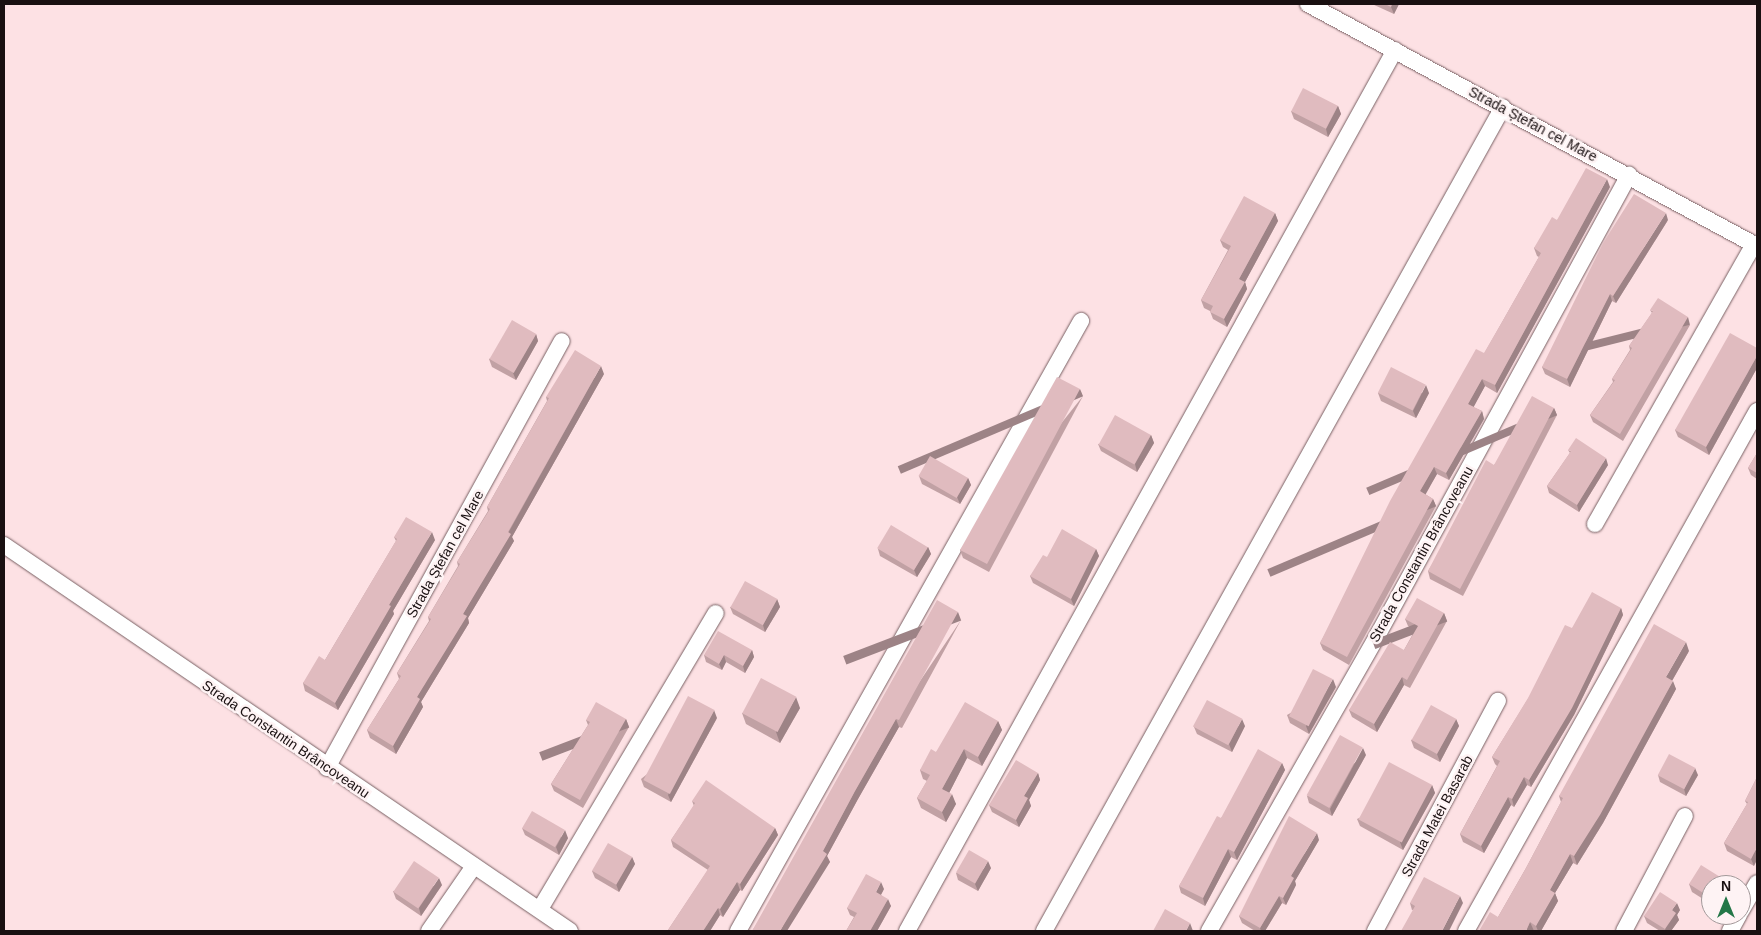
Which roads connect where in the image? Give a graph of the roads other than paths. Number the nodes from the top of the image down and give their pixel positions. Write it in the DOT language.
graph roads {
  1 [pos="1308,4"];
  2 [pos="1395,50"];
  3 [pos="1503,107"];
  4 [pos="1629,175"];
  5 [pos="1756,245"];
  6 [pos="1081,321"];
  7 [pos="562,341"];
  8 [pos="1757,411"];
  9 [pos="1595,524"];
  10 [pos="4,545"];
  11 [pos="716,614"];
  12 [pos="1498,702"];
  13 [pos="327,768"];
  14 [pos="1685,816"];
  15 [pos="474,866"];
  16 [pos="540,909"];
  17 [pos="429,931"];
  18 [pos="570,931"];
  19 [pos="738,931"];
  20 [pos="907,931"];
  21 [pos="1044,931"];
  22 [pos="1209,931"];
  23 [pos="1375,931"];
  24 [pos="1466,931"];
  25 [pos="1624,931"];
  1 -- 2 [label="street, Strada Ștefan cel Mare"];
  2 -- 3 [label="street, Strada Ștefan cel Mare"];
  2 -- 20 [label="street"];
  3 -- 4 [label="street, Strada Ștefan cel Mare"];
  3 -- 21 [label="street"];
  4 -- 5 [label="street, Strada Ștefan cel Mare"];
  4 -- 22 [label="street, Strada Constantin Brâncoveanu"];
  5 -- 9 [label="street"];
  6 -- 19 [label="street"];
  7 -- 13 [label="street, Strada Ștefan cel Mare"];
  8 -- 24 [label="street"];
  10 -- 13 [label="street, Strada Constantin Brâncoveanu"];
  11 -- 16 [label="street"];
  12 -- 23 [label="street, Strada Matei Basarab"];
  13 -- 15 [label="street, Strada Constantin Brâncoveanu"];
  14 -- 25 [label="street"];
  15 -- 16 [label="street, Strada Constantin Brâncoveanu"];
  15 -- 17 [label="street"];
  16 -- 18 [label="street, Strada Constantin Brâncoveanu"];
}
